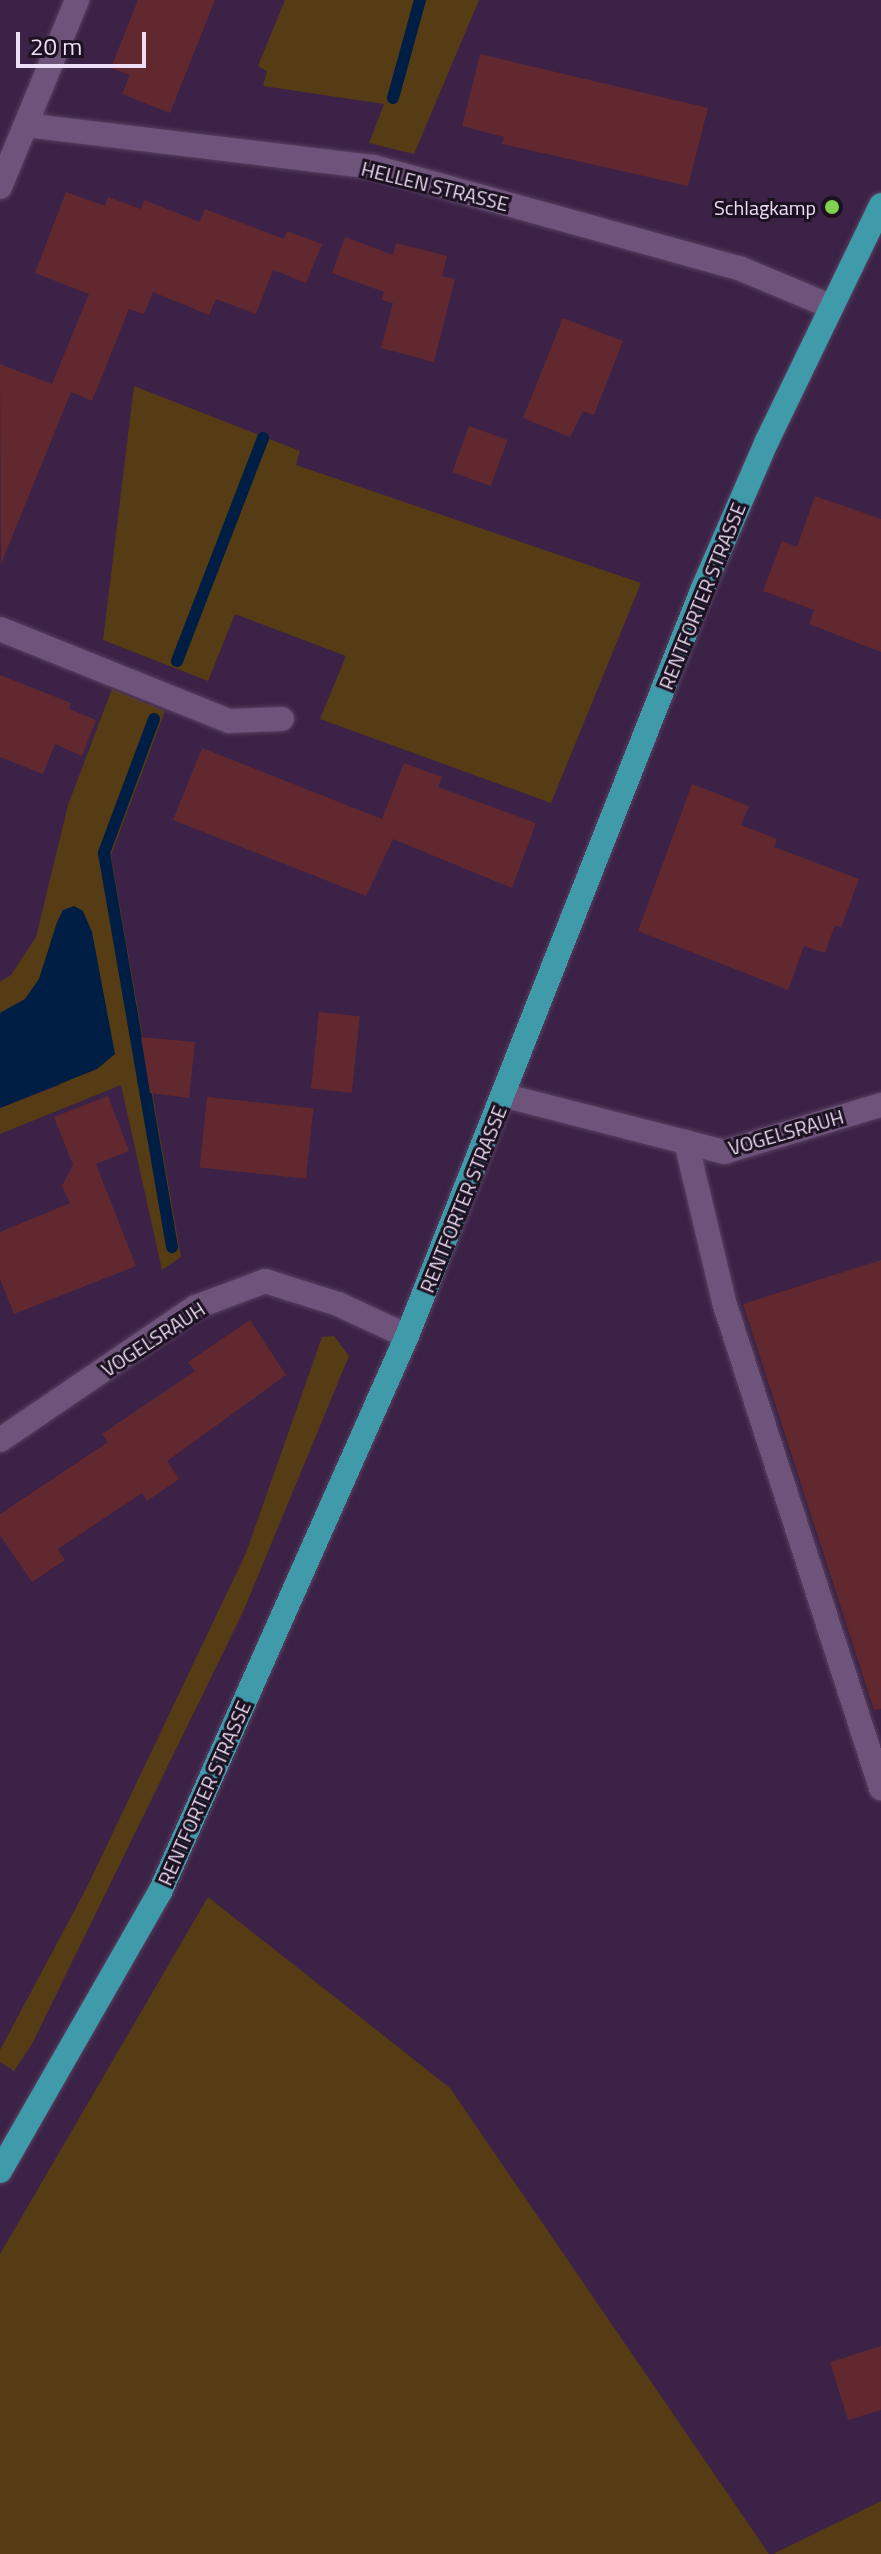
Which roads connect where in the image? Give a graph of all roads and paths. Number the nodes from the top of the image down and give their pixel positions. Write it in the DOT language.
graph roads {
  1 [pos="77,0"];
  2 [pos="26,125"];
  3 [pos="0,187"];
  4 [pos="881,205"];
  5 [pos="830,306"];
  6 [pos="0,629"];
  7 [pos="282,719"];
  8 [pos="506,1096"];
  9 [pos="881,1105"];
  10 [pos="686,1142"];
  11 [pos="407,1336"];
  12 [pos="0,1440"];
  13 [pos="881,1788"];
  14 [pos="0,2171"];
  1 -- 2 [label="street"];
  2 -- 3 [label="street"];
  2 -- 5 [label="street, HELLEN STRASSE"];
  4 -- 5 [label="main road, RENTFORTER STRASSE"];
  5 -- 8 [label="main road, RENTFORTER STRASSE"];
  6 -- 7 [label="street"];
  8 -- 10 [label="street, VOGELSRAUH"];
  8 -- 11 [label="main road, RENTFORTER STRASSE"];
  9 -- 10 [label="street, VOGELSRAUH"];
  10 -- 13 [label="street"];
  11 -- 12 [label="street, VOGELSRAUH"];
  11 -- 14 [label="main road, RENTFORTER STRASSE"];
}
